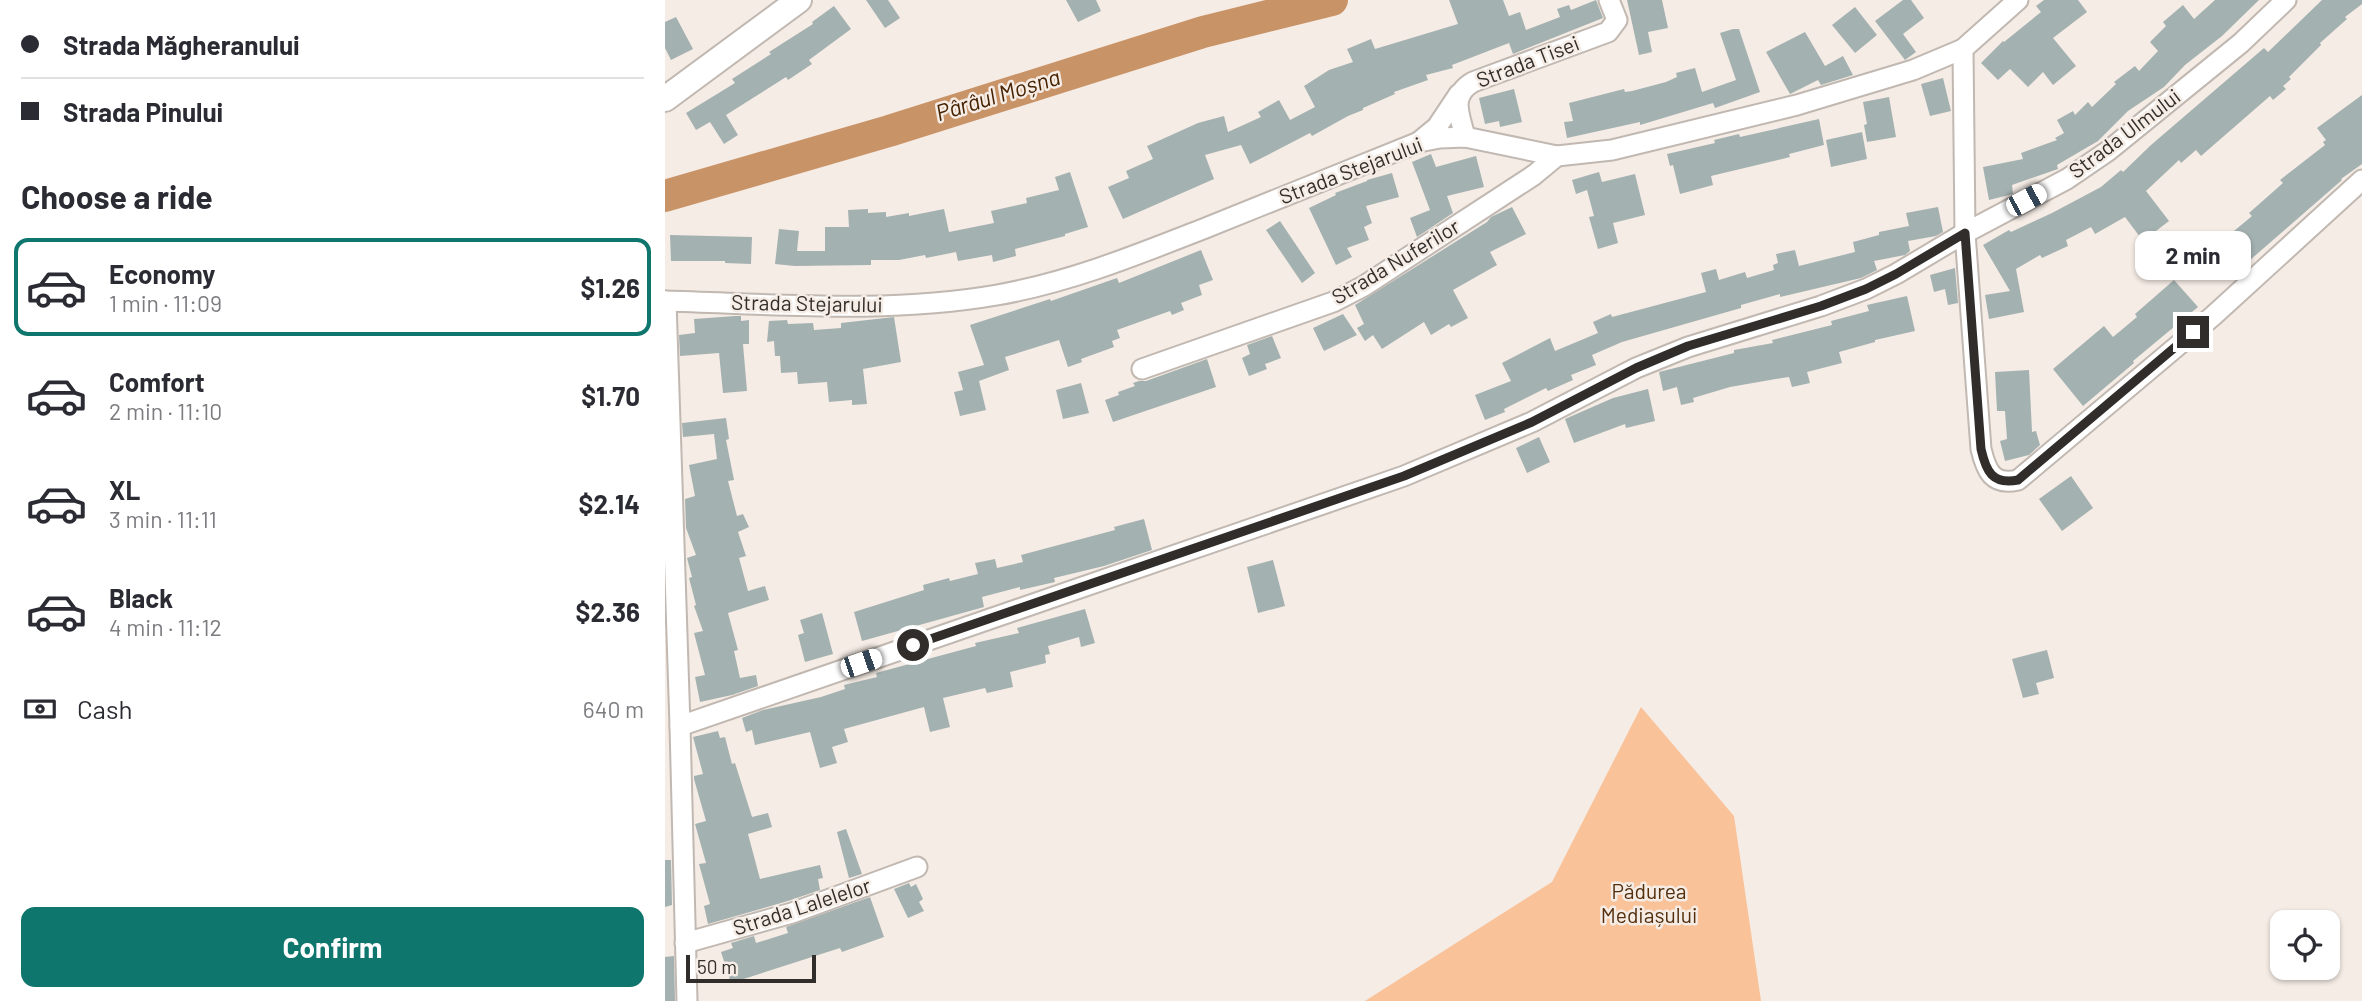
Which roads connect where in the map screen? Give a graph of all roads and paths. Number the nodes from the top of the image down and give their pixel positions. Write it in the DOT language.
graph roads {
  1 [pos="799,0"];
  2 [pos="1609,0"];
  3 [pos="2018,0"];
  4 [pos="2285,0"];
  5 [pos="1963,48"];
  6 [pos="1459,94"];
  7 [pos="665,99"];
  8 [pos="1465,137"];
  9 [pos="1419,142"];
  10 [pos="1557,156"];
  11 [pos="2362,180"];
  12 [pos="1965,233"];
  13 [pos="665,301"];
  14 [pos="1142,369"];
  15 [pos="680,726"];
  16 [pos="917,867"];
  17 [pos="685,943"];
  18 [pos="687,1001"];
  1 -- 7 [label="main road"];
  2 -- 6 [label="street, Strada Tisei"];
  3 -- 5 [label="street, Strada Stejarului"];
  4 -- 12 [label="street, Strada Ulmului"];
  5 -- 10 [label="street, Strada Stejarului"];
  5 -- 12 [label="street"];
  6 -- 8 [label="street, Strada Tisei"];
  6 -- 9 [label="street"];
  8 -- 9 [label="street, Strada Stejarului"];
  8 -- 10 [label="street, Strada Stejarului"];
  9 -- 13 [label="street, Strada Stejarului"];
  10 -- 14 [label="street, Strada Nuferilor"];
  11 -- 12 [label="street"];
  12 -- 15 [label="street, Strada Ulmului"];
  13 -- 15 [label="street"];
  15 -- 17 [label="street"];
  16 -- 17 [label="street, Strada Lalelelor"];
  17 -- 18 [label="street"];
}
